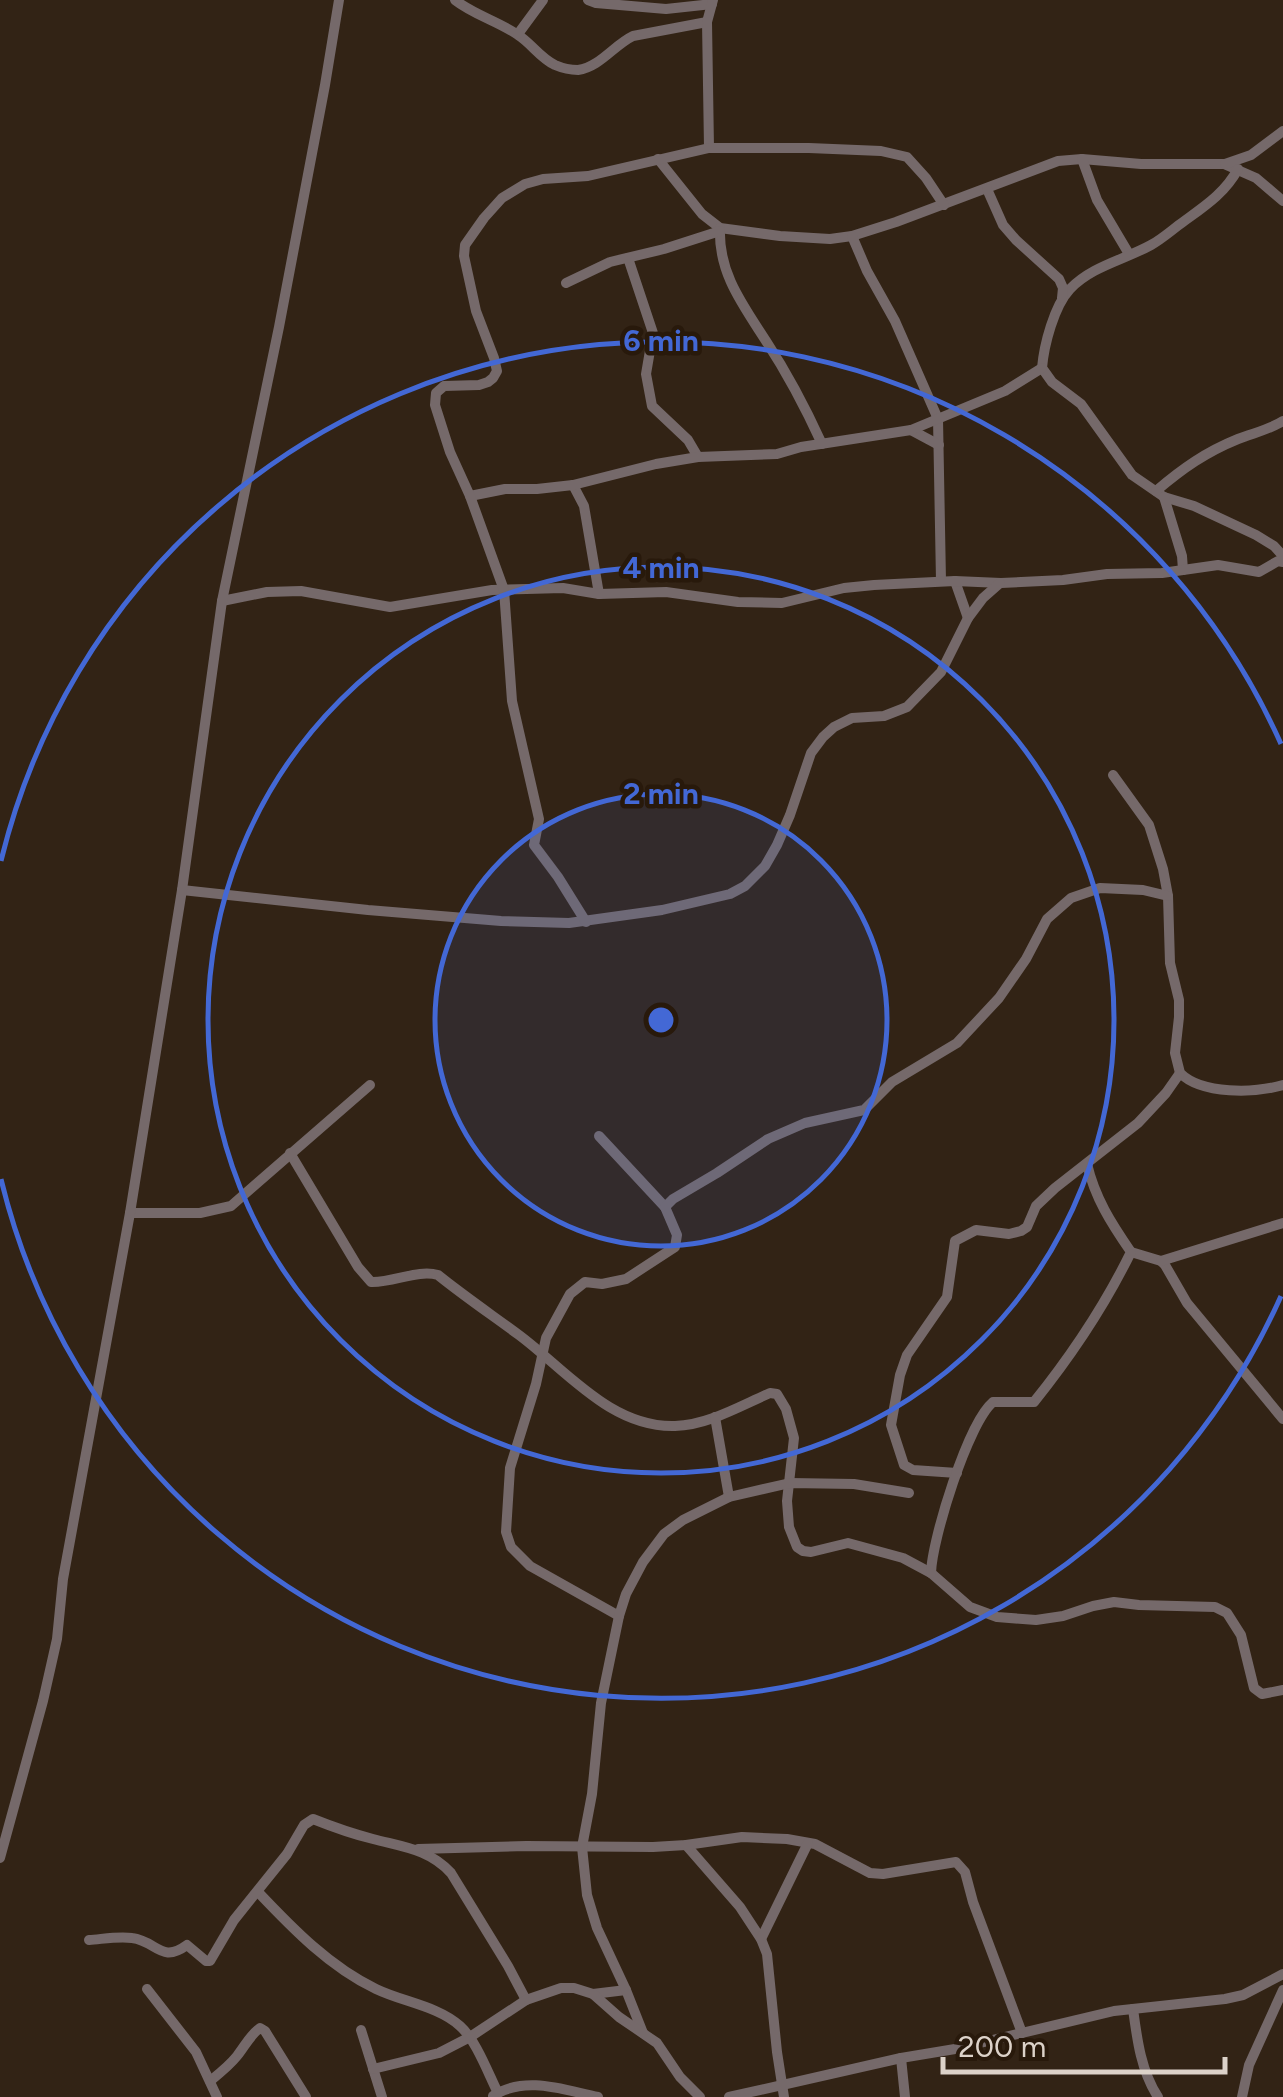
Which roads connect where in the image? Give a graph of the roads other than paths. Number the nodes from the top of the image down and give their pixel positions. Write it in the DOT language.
graph roads {
  1 [pos="339,0"];
  2 [pos="454,0"];
  3 [pos="543,0"];
  4 [pos="588,0"];
  5 [pos="712,2"];
  6 [pos="707,22"];
  7 [pos="518,34"];
  8 [pos="1283,132"];
  9 [pos="709,148"];
  10 [pos="658,159"];
  11 [pos="1082,159"];
  12 [pos="1224,164"];
  13 [pos="1238,169"];
  14 [pos="986,189"];
  15 [pos="1283,201"];
  16 [pos="944,205"];
  17 [pos="720,230"];
  18 [pos="852,236"];
  19 [pos="1129,254"];
  20 [pos="628,258"];
  21 [pos="566,282"];
  22 [pos="1062,298"];
  23 [pos="1042,368"];
  24 [pos="938,419"];
  25 [pos="1283,421"];
  26 [pos="911,430"];
  27 [pos="822,444"];
  28 [pos="939,444"];
  29 [pos="698,457"];
  30 [pos="573,485"];
  31 [pos="1160,494"];
  32 [pos="470,496"];
  33 [pos="1283,559"];
  34 [pos="1183,570"];
  35 [pos="955,580"];
  36 [pos="941,581"];
  37 [pos="1001,583"];
  38 [pos="504,590"];
  39 [pos="599,594"];
  40 [pos="222,601"];
  41 [pos="968,618"];
  42 [pos="1112,775"];
  43 [pos="182,890"];
  44 [pos="1168,896"];
  45 [pos="586,922"];
  46 [pos="1180,1073"];
  47 [pos="370,1084"];
  48 [pos="1283,1084"];
  49 [pos="598,1136"];
  50 [pos="290,1153"];
  51 [pos="1087,1164"];
  52 [pos="665,1207"];
  53 [pos="130,1213"];
  54 [pos="1283,1223"];
  55 [pos="1131,1252"];
  56 [pos="1161,1260"];
  57 [pos="542,1354"];
  58 [pos="715,1416"];
  59 [pos="1283,1420"];
  60 [pos="957,1473"];
  61 [pos="790,1483"];
  62 [pos="909,1492"];
  63 [pos="728,1497"];
  64 [pos="931,1573"];
  65 [pos="618,1616"];
  66 [pos="1283,1690"];
  67 [pos="808,1843"];
  68 [pos="686,1845"];
  69 [pos="582,1847"];
  70 [pos="418,1849"];
  71 [pos="0,1858"];
  72 [pos="258,1892"];
  73 [pos="761,1939"];
  74 [pos="89,1940"];
  75 [pos="1283,1974"];
  76 [pos="148,1989"];
  77 [pos="626,1990"];
  78 [pos="1283,1990"];
  79 [pos="593,1994"];
  80 [pos="526,2000"];
  81 [pos="1133,2008"];
  82 [pos="361,2030"];
  83 [pos="644,2034"];
  84 [pos="1022,2034"];
  85 [pos="470,2038"];
  86 [pos="900,2058"];
  87 [pos="373,2069"];
  88 [pos="210,2081"];
  89 [pos="783,2091"];
  90 [pos="495,2095"];
  91 [pos="216,2097"];
  92 [pos="306,2097"];
  93 [pos="382,2097"];
  94 [pos="598,2097"];
  95 [pos="700,2097"];
  96 [pos="729,2097"];
  97 [pos="906,2097"];
  98 [pos="1158,2097"];
  99 [pos="1242,2097"];
  1 -- 40 [label="street"];
  2 -- 7 [label="street"];
  3 -- 7 [label="street"];
  4 -- 5 [label="street"];
  5 -- 6 [label="street"];
  6 -- 7 [label="street"];
  6 -- 9 [label="street"];
  8 -- 12 [label="street"];
  9 -- 10 [label="street"];
  9 -- 16 [label="street"];
  10 -- 17 [label="street"];
  10 -- 32 [label="street"];
  11 -- 12 [label="street"];
  11 -- 14 [label="street"];
  11 -- 19 [label="street"];
  12 -- 13 [label="street"];
  13 -- 15 [label="street"];
  13 -- 19 [label="street"];
  14 -- 16 [label="street"];
  14 -- 22 [label="street"];
  16 -- 18 [label="street"];
  17 -- 18 [label="street"];
  17 -- 20 [label="street"];
  17 -- 27 [label="street"];
  18 -- 24 [label="street"];
  19 -- 22 [label="street"];
  20 -- 21 [label="street"];
  20 -- 29 [label="street"];
  22 -- 23 [label="street"];
  23 -- 24 [label="street"];
  23 -- 31 [label="street"];
  24 -- 26 [label="street"];
  24 -- 28 [label="street"];
  25 -- 31 [label="street"];
  26 -- 27 [label="street"];
  26 -- 28 [label="street"];
  27 -- 29 [label="street"];
  28 -- 36 [label="street"];
  29 -- 30 [label="street"];
  30 -- 32 [label="street"];
  30 -- 39 [label="street"];
  31 -- 33 [label="street"];
  31 -- 34 [label="street"];
  32 -- 38 [label="street"];
  33 -- 34 [label="street"];
  34 -- 37 [label="street"];
  35 -- 36 [label="street"];
  35 -- 37 [label="street"];
  35 -- 41 [label="street"];
  36 -- 39 [label="street"];
  37 -- 41 [label="street"];
  38 -- 39 [label="street"];
  38 -- 40 [label="street"];
  38 -- 45 [label="street"];
  40 -- 43 [label="street"];
  41 -- 45 [label="street"];
  42 -- 44 [label="street"];
  43 -- 45 [label="street"];
  43 -- 53 [label="street"];
  44 -- 46 [label="street"];
  44 -- 52 [label="street"];
  46 -- 48 [label="street"];
  46 -- 51 [label="street"];
  47 -- 50 [label="street"];
  49 -- 52 [label="street"];
  50 -- 53 [label="street"];
  50 -- 57 [label="street"];
  51 -- 55 [label="street"];
  51 -- 60 [label="street"];
  52 -- 57 [label="street"];
  53 -- 71 [label="street"];
  54 -- 56 [label="street"];
  55 -- 56 [label="street"];
  55 -- 60 [label="street"];
  56 -- 59 [label="street"];
  57 -- 58 [label="street"];
  57 -- 65 [label="street"];
  58 -- 61 [label="street"];
  58 -- 63 [label="street"];
  60 -- 64 [label="street"];
  61 -- 62 [label="street"];
  61 -- 63 [label="street"];
  61 -- 64 [label="street"];
  63 -- 65 [label="street"];
  64 -- 66 [label="street"];
  65 -- 69 [label="street"];
  67 -- 68 [label="street"];
  67 -- 73 [label="street"];
  67 -- 84 [label="street"];
  68 -- 69 [label="street"];
  68 -- 73 [label="street"];
  69 -- 70 [label="street"];
  69 -- 77 [label="street"];
  70 -- 72 [label="street"];
  70 -- 80 [label="street"];
  72 -- 74 [label="street"];
  72 -- 85 [label="street"];
  73 -- 89 [label="street"];
  75 -- 81 [label="street"];
  76 -- 88 [label="street"];
  77 -- 79 [label="street"];
  77 -- 83 [label="street"];
  78 -- 99 [label="street"];
  79 -- 80 [label="street"];
  79 -- 83 [label="street"];
  80 -- 85 [label="street"];
  81 -- 84 [label="street"];
  81 -- 98 [label="street"];
  82 -- 87 [label="street"];
  83 -- 95 [label="street"];
  84 -- 86 [label="street"];
  85 -- 87 [label="street"];
  85 -- 90 [label="street"];
  86 -- 89 [label="street"];
  86 -- 97 [label="street"];
  87 -- 93 [label="street"];
  88 -- 91 [label="street"];
  88 -- 92 [label="street"];
  89 -- 96 [label="street"];
  90 -- 94 [label="street"];
}
